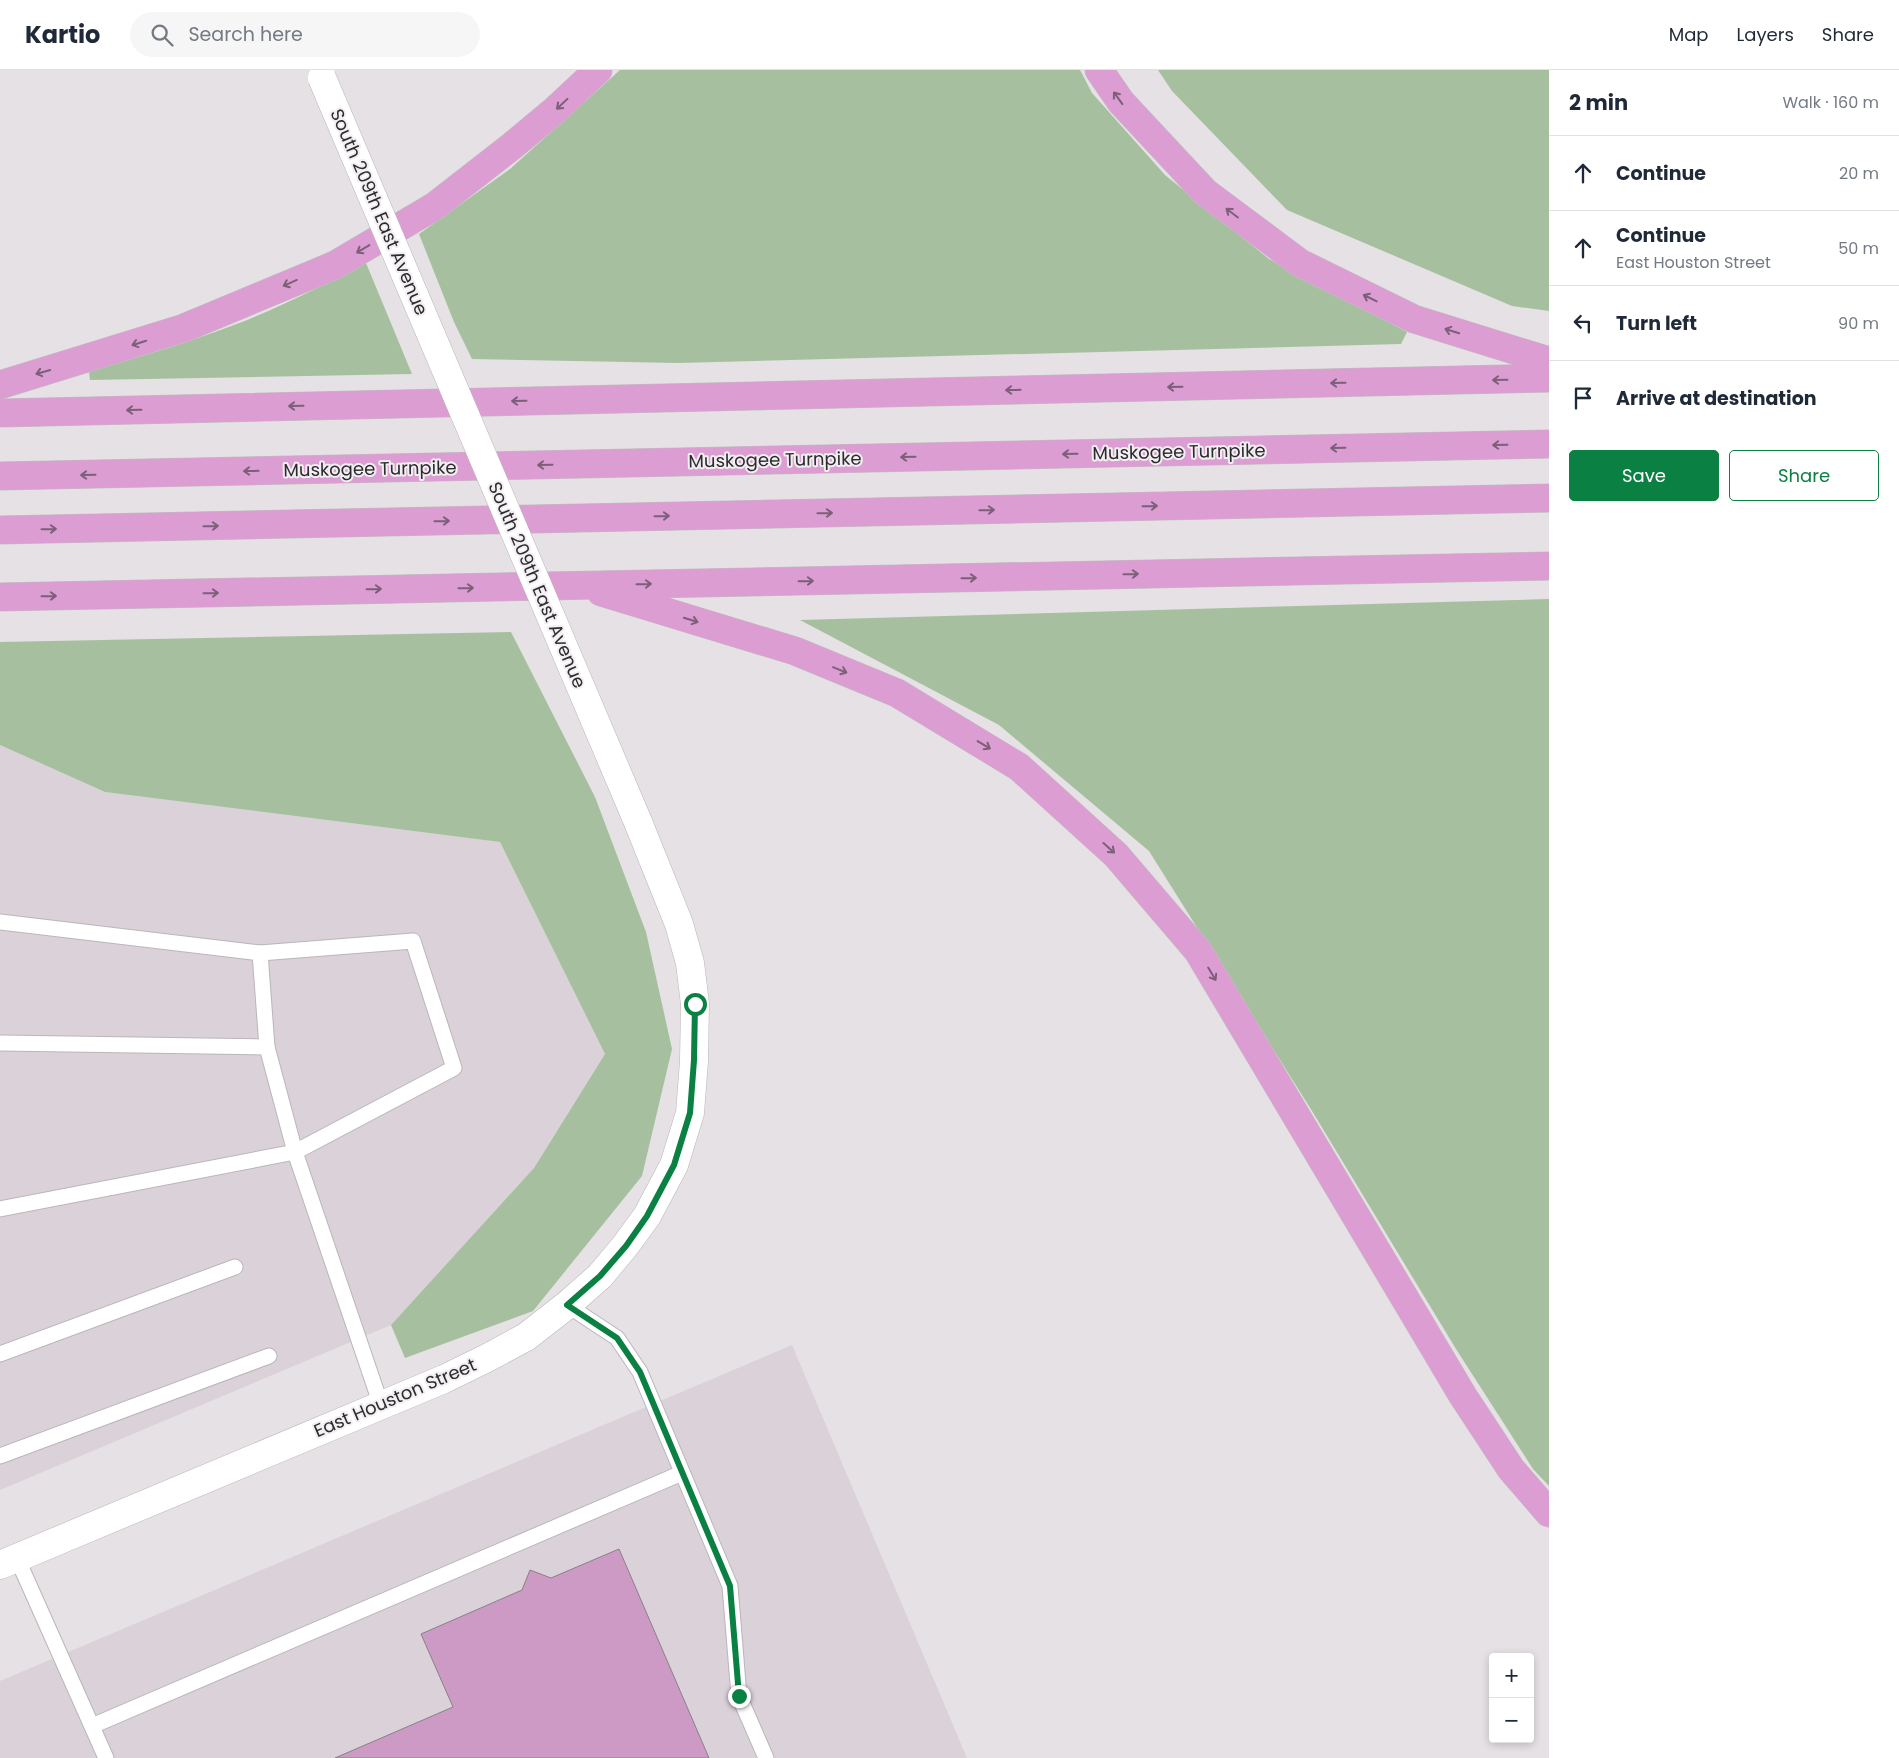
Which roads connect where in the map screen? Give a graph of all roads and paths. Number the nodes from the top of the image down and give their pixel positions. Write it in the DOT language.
graph roads {
  1 [pos="598,70"];
  2 [pos="1099,70"];
  3 [pos="320,74"];
  4 [pos="1549,361"];
  5 [pos="1549,378"];
  6 [pos="0,385"];
  7 [pos="0,413"];
  8 [pos="1549,444"];
  9 [pos="0,476"];
  10 [pos="1549,498"];
  11 [pos="0,530"];
  12 [pos="1549,566"];
  13 [pos="578,585"];
  14 [pos="0,597"];
  15 [pos="0,922"];
  16 [pos="260,953"];
  17 [pos="0,1043"];
  18 [pos="267,1047"];
  19 [pos="690,1113"];
  20 [pos="295,1152"];
  21 [pos="0,1209"];
  22 [pos="235,1267"];
  23 [pos="567,1305"];
  24 [pos="0,1354"];
  25 [pos="269,1356"];
  26 [pos="381,1405"];
  27 [pos="0,1456"];
  28 [pos="682,1473"];
  29 [pos="1549,1512"];
  30 [pos="8,1561"];
  31 [pos="92,1726"];
  32 [pos="106,1758"];
  33 [pos="766,1758"];
  1 -- 6 [label="highway, one-way"];
  4 -- 2 [label="highway, one-way"];
  3 -- 19 [label="street, South 209th East Avenue, bridge"];
  5 -- 7 [label="highway, one-way"];
  8 -- 9 [label="highway, Muskogee Turnpike, one-way"];
  11 -- 10 [label="highway, one-way"];
  13 -- 12 [label="highway, one-way"];
  14 -- 13 [label="highway, one-way"];
  13 -- 29 [label="highway, one-way"];
  15 -- 16 [label="lane"];
  16 -- 18 [label="lane"];
  16 -- 20 [label="lane"];
  17 -- 18 [label="lane"];
  18 -- 20 [label="lane"];
  19 -- 23 [label="street, East Houston Street"];
  20 -- 21 [label="lane"];
  20 -- 26 [label="lane"];
  22 -- 24 [label="lane"];
  23 -- 26 [label="street, East Houston Street"];
  23 -- 28 [label="lane"];
  25 -- 27 [label="lane"];
  26 -- 30 [label="street, East Houston Street"];
  28 -- 31 [label="lane"];
  28 -- 33 [label="lane"];
  30 -- 31 [label="lane"];
  31 -- 32 [label="lane"];
}
